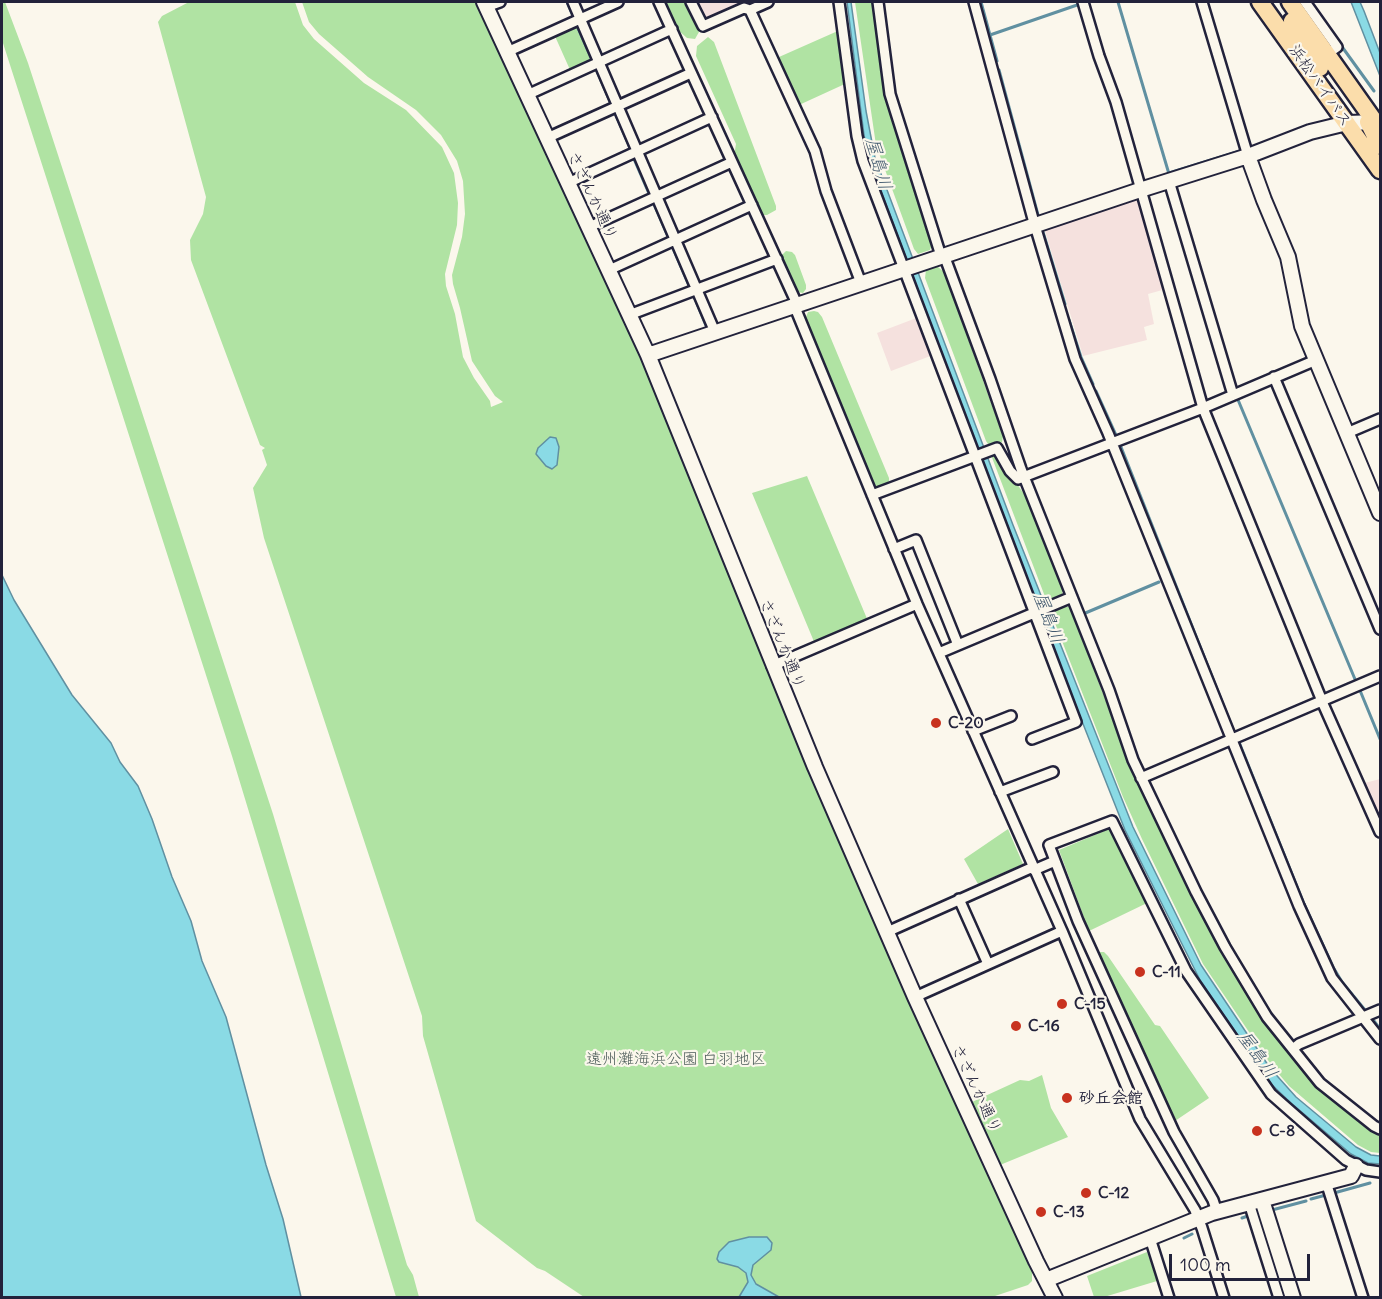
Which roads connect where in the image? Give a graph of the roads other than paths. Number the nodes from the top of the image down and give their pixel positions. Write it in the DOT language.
graph roads {
  1 [pos="573,2"];
  2 [pos="618,2"];
  3 [pos="659,2"];
  4 [pos="691,2"];
  5 [pos="768,2"];
  6 [pos="839,2"];
  7 [pos="878,2"];
  8 [pos="974,2"];
  9 [pos="1083,2"];
  10 [pos="1202,2"];
  11 [pos="1260,2"];
  12 [pos="1281,2"];
  13 [pos="1290,2"];
  14 [pos="1305,2"];
  15 [pos="490,4"];
  16 [pos="750,10"];
  17 [pos="580,19"];
  18 [pos="672,29"];
  19 [pos="507,52"];
  20 [pos="1327,54"];
  21 [pos="599,62"];
  22 [pos="691,73"];
  23 [pos="527,95"];
  24 [pos="618,106"];
  25 [pos="712,117"];
  26 [pos="1368,123"];
  27 [pos="547,138"];
  28 [pos="1380,146"];
  29 [pos="637,151"];
  30 [pos="1248,156"];
  31 [pos="732,162"];
  32 [pos="1380,170"];
  33 [pos="1169,181"];
  34 [pos="568,183"];
  35 [pos="1140,190"];
  36 [pos="657,196"];
  37 [pos="752,206"];
  38 [pos="1034,225"];
  39 [pos="589,227"];
  40 [pos="676,240"];
  41 [pos="942,255"];
  42 [pos="777,259"];
  43 [pos="909,267"];
  44 [pos="609,270"];
  45 [pos="861,283"];
  46 [pos="697,289"];
  47 [pos="796,305"];
  48 [pos="629,315"];
  49 [pos="715,332"];
  50 [pos="648,355"];
  51 [pos="1316,360"];
  52 [pos="1274,377"];
  53 [pos="1233,395"];
  54 [pos="1203,408"];
  55 [pos="1380,419"];
  56 [pos="1347,433"];
  57 [pos="1112,443"];
  58 [pos="976,456"];
  59 [pos="1024,477"];
  60 [pos="872,495"];
  61 [pos="1380,513"];
  62 [pos="894,549"];
  63 [pos="1072,597"];
  64 [pos="917,604"];
  65 [pos="1035,613"];
  66 [pos="1380,629"];
  67 [pos="958,645"];
  68 [pos="939,653"];
  69 [pos="772,666"];
  70 [pos="1380,676"];
  71 [pos="1322,701"];
  72 [pos="1011,716"];
  73 [pos="973,731"];
  74 [pos="1032,739"];
  75 [pos="1231,740"];
  76 [pos="1053,772"];
  77 [pos="1141,777"];
  78 [pos="1000,792"];
  79 [pos="1380,832"];
  80 [pos="1055,861"];
  81 [pos="1033,868"];
  82 [pos="959,900"];
  83 [pos="1078,921"];
  84 [pos="1061,930"];
  85 [pos="887,932"];
  86 [pos="988,964"];
  87 [pos="915,997"];
  88 [pos="1380,1010"];
  89 [pos="1363,1018"];
  90 [pos="1380,1039"];
  91 [pos="1294,1048"];
  92 [pos="1380,1129"];
  93 [pos="1356,1166"];
  94 [pos="1380,1172"];
  95 [pos="1326,1182"];
  96 [pos="1255,1201"];
  97 [pos="1217,1212"];
  98 [pos="1198,1218"];
  99 [pos="1150,1238"];
  100 [pos="1046,1280"];
  101 [pos="1055,1298"];
  102 [pos="1169,1298"];
  103 [pos="1224,1298"];
  104 [pos="1279,1298"];
  105 [pos="1293,1298"];
  106 [pos="1363,1298"];
  1 -- 17 [label="street"];
  2 -- 17 [label="street"];
  3 -- 18 [label="street"];
  4 -- 16 [label="street"];
  5 -- 16 [label="street"];
  6 -- 43 [label="street"];
  7 -- 41 [label="street"];
  8 -- 38 [label="street"];
  9 -- 35 [label="street"];
  10 -- 30 [label="street"];
  11 -- 26 [label="highway, 浜松バイパス"];
  12 -- 26 [label="highway"];
  13 -- 20 [label="highway, 浜松バイパス"];
  14 -- 20 [label="street"];
  15 -- 19 [label="street, さざんか通り"];
  16 -- 45 [label="street"];
  17 -- 19 [label="street"];
  17 -- 21 [label="street"];
  18 -- 21 [label="street"];
  18 -- 22 [label="street"];
  19 -- 23 [label="street, さざんか通り"];
  20 -- 26 [label="highway, 浜松バイパス"];
  21 -- 23 [label="street"];
  21 -- 24 [label="street"];
  22 -- 24 [label="street"];
  22 -- 25 [label="street"];
  23 -- 27 [label="street, さざんか通り"];
  24 -- 27 [label="street"];
  24 -- 29 [label="street"];
  25 -- 29 [label="street"];
  25 -- 31 [label="street"];
  26 -- 28 [label="highway"];
  26 -- 30 [label="street"];
  26 -- 32 [label="highway, 浜松バイパス"];
  27 -- 34 [label="street, さざんか通り"];
  29 -- 34 [label="street"];
  29 -- 36 [label="street"];
  30 -- 33 [label="street"];
  30 -- 51 [label="street"];
  31 -- 36 [label="street"];
  31 -- 37 [label="street"];
  33 -- 35 [label="street"];
  33 -- 53 [label="street"];
  34 -- 39 [label="street, さざんか通り"];
  35 -- 38 [label="street"];
  35 -- 54 [label="street"];
  36 -- 39 [label="street"];
  36 -- 40 [label="street"];
  37 -- 40 [label="street"];
  37 -- 42 [label="street"];
  38 -- 41 [label="street"];
  38 -- 57 [label="street"];
  39 -- 44 [label="street, さざんか通り"];
  40 -- 44 [label="street"];
  40 -- 46 [label="street"];
  41 -- 43 [label="street"];
  41 -- 59 [label="street"];
  42 -- 46 [label="street"];
  42 -- 47 [label="street"];
  43 -- 45 [label="street"];
  43 -- 58 [label="street"];
  44 -- 48 [label="street, さざんか通り"];
  45 -- 47 [label="street"];
  46 -- 48 [label="street"];
  46 -- 49 [label="street"];
  47 -- 49 [label="street"];
  47 -- 60 [label="street"];
  48 -- 50 [label="street, さざんか通り"];
  49 -- 50 [label="street"];
  50 -- 69 [label="street, さざんか通り"];
  51 -- 52 [label="street"];
  51 -- 56 [label="street"];
  52 -- 53 [label="street"];
  52 -- 66 [label="street"];
  53 -- 54 [label="street"];
  54 -- 57 [label="street"];
  54 -- 71 [label="street"];
  55 -- 56 [label="street"];
  56 -- 61 [label="street"];
  57 -- 59 [label="street"];
  57 -- 75 [label="street"];
  58 -- 59 [label="street"];
  58 -- 60 [label="street"];
  58 -- 65 [label="street"];
  59 -- 63 [label="street"];
  60 -- 62 [label="street"];
  62 -- 64 [label="street"];
  62 -- 67 [label="street"];
  63 -- 65 [label="street"];
  63 -- 77 [label="street"];
  64 -- 68 [label="street"];
  64 -- 69 [label="street"];
  65 -- 67 [label="street"];
  65 -- 74 [label="street"];
  67 -- 68 [label="street"];
  68 -- 73 [label="street"];
  69 -- 85 [label="street, さざんか通り"];
  70 -- 71 [label="street"];
  71 -- 75 [label="street"];
  71 -- 79 [label="street"];
  72 -- 73 [label="street"];
  73 -- 78 [label="street"];
  75 -- 77 [label="street"];
  75 -- 89 [label="street"];
  76 -- 78 [label="street"];
  77 -- 91 [label="street"];
  78 -- 81 [label="street"];
  80 -- 81 [label="street"];
  80 -- 83 [label="street"];
  80 -- 93 [label="street"];
  81 -- 82 [label="street"];
  81 -- 84 [label="street"];
  82 -- 85 [label="street"];
  82 -- 86 [label="street"];
  83 -- 84 [label="street"];
  83 -- 97 [label="street"];
  84 -- 86 [label="street"];
  84 -- 98 [label="street"];
  85 -- 87 [label="street, さざんか通り"];
  86 -- 87 [label="street"];
  87 -- 100 [label="street, さざんか通り"];
  88 -- 89 [label="street"];
  89 -- 90 [label="street"];
  89 -- 91 [label="street"];
  91 -- 92 [label="street"];
  93 -- 94 [label="street"];
  93 -- 95 [label="street"];
  95 -- 96 [label="street"];
  95 -- 106 [label="street"];
  96 -- 97 [label="street"];
  96 -- 104 [label="street"];
  96 -- 105 [label="street"];
  97 -- 98 [label="street"];
  98 -- 99 [label="street"];
  98 -- 103 [label="street"];
  99 -- 100 [label="street"];
  99 -- 102 [label="street"];
  100 -- 101 [label="street, さざんか通り"];
}
